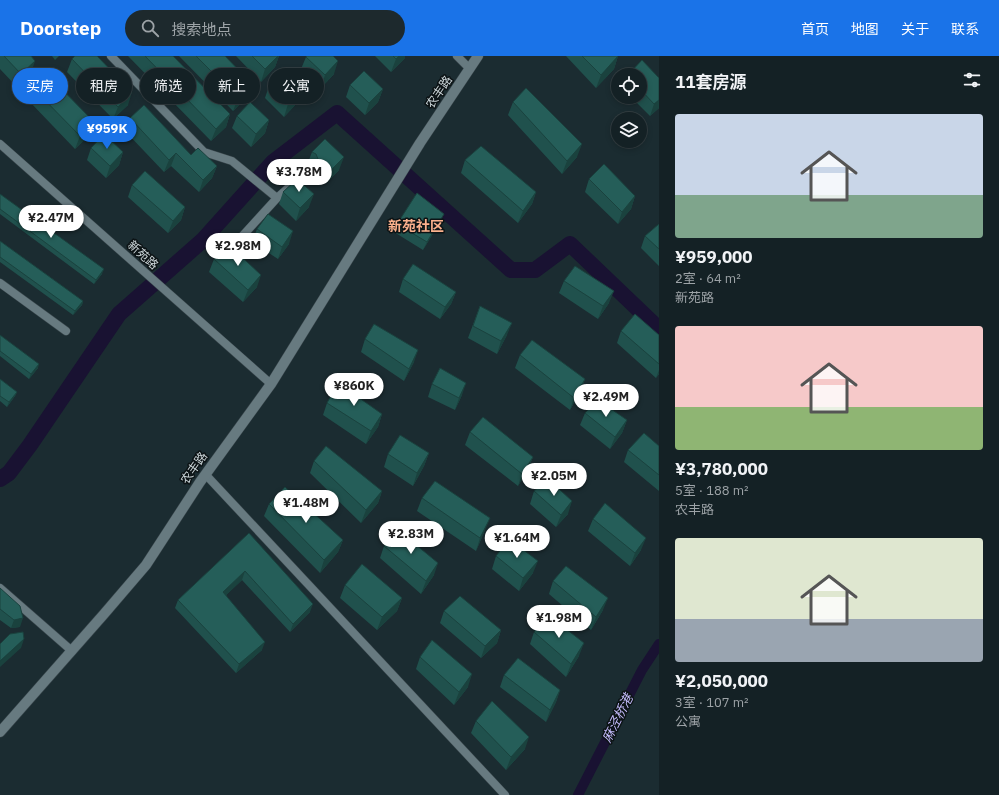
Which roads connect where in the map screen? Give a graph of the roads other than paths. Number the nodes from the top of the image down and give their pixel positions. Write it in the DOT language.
graph roads {
  1 [pos="111,56"];
  2 [pos="457,56"];
  3 [pos="478,56"];
  4 [pos="470,69"];
  5 [pos="0,144"];
  6 [pos="308,170"];
  7 [pos="277,198"];
  8 [pos="226,254"];
  9 [pos="0,283"];
  10 [pos="66,331"];
  11 [pos="271,384"];
  12 [pos="206,475"];
  13 [pos="0,588"];
  14 [pos="72,651"];
  15 [pos="0,732"];
  16 [pos="505,795"];
  1 -- 7 [label="street"];
  2 -- 4 [label="street"];
  3 -- 4 [label="main road, 农丰路"];
  4 -- 11 [label="main road, 农丰路"];
  5 -- 11 [label="street, 新苑路"];
  6 -- 7 [label="street"];
  7 -- 8 [label="street"];
  9 -- 10 [label="street"];
  11 -- 12 [label="main road, 农丰路"];
  12 -- 14 [label="main road, 农丰路"];
  12 -- 16 [label="street"];
  13 -- 14 [label="street"];
  14 -- 15 [label="main road, 农丰路"];
}
